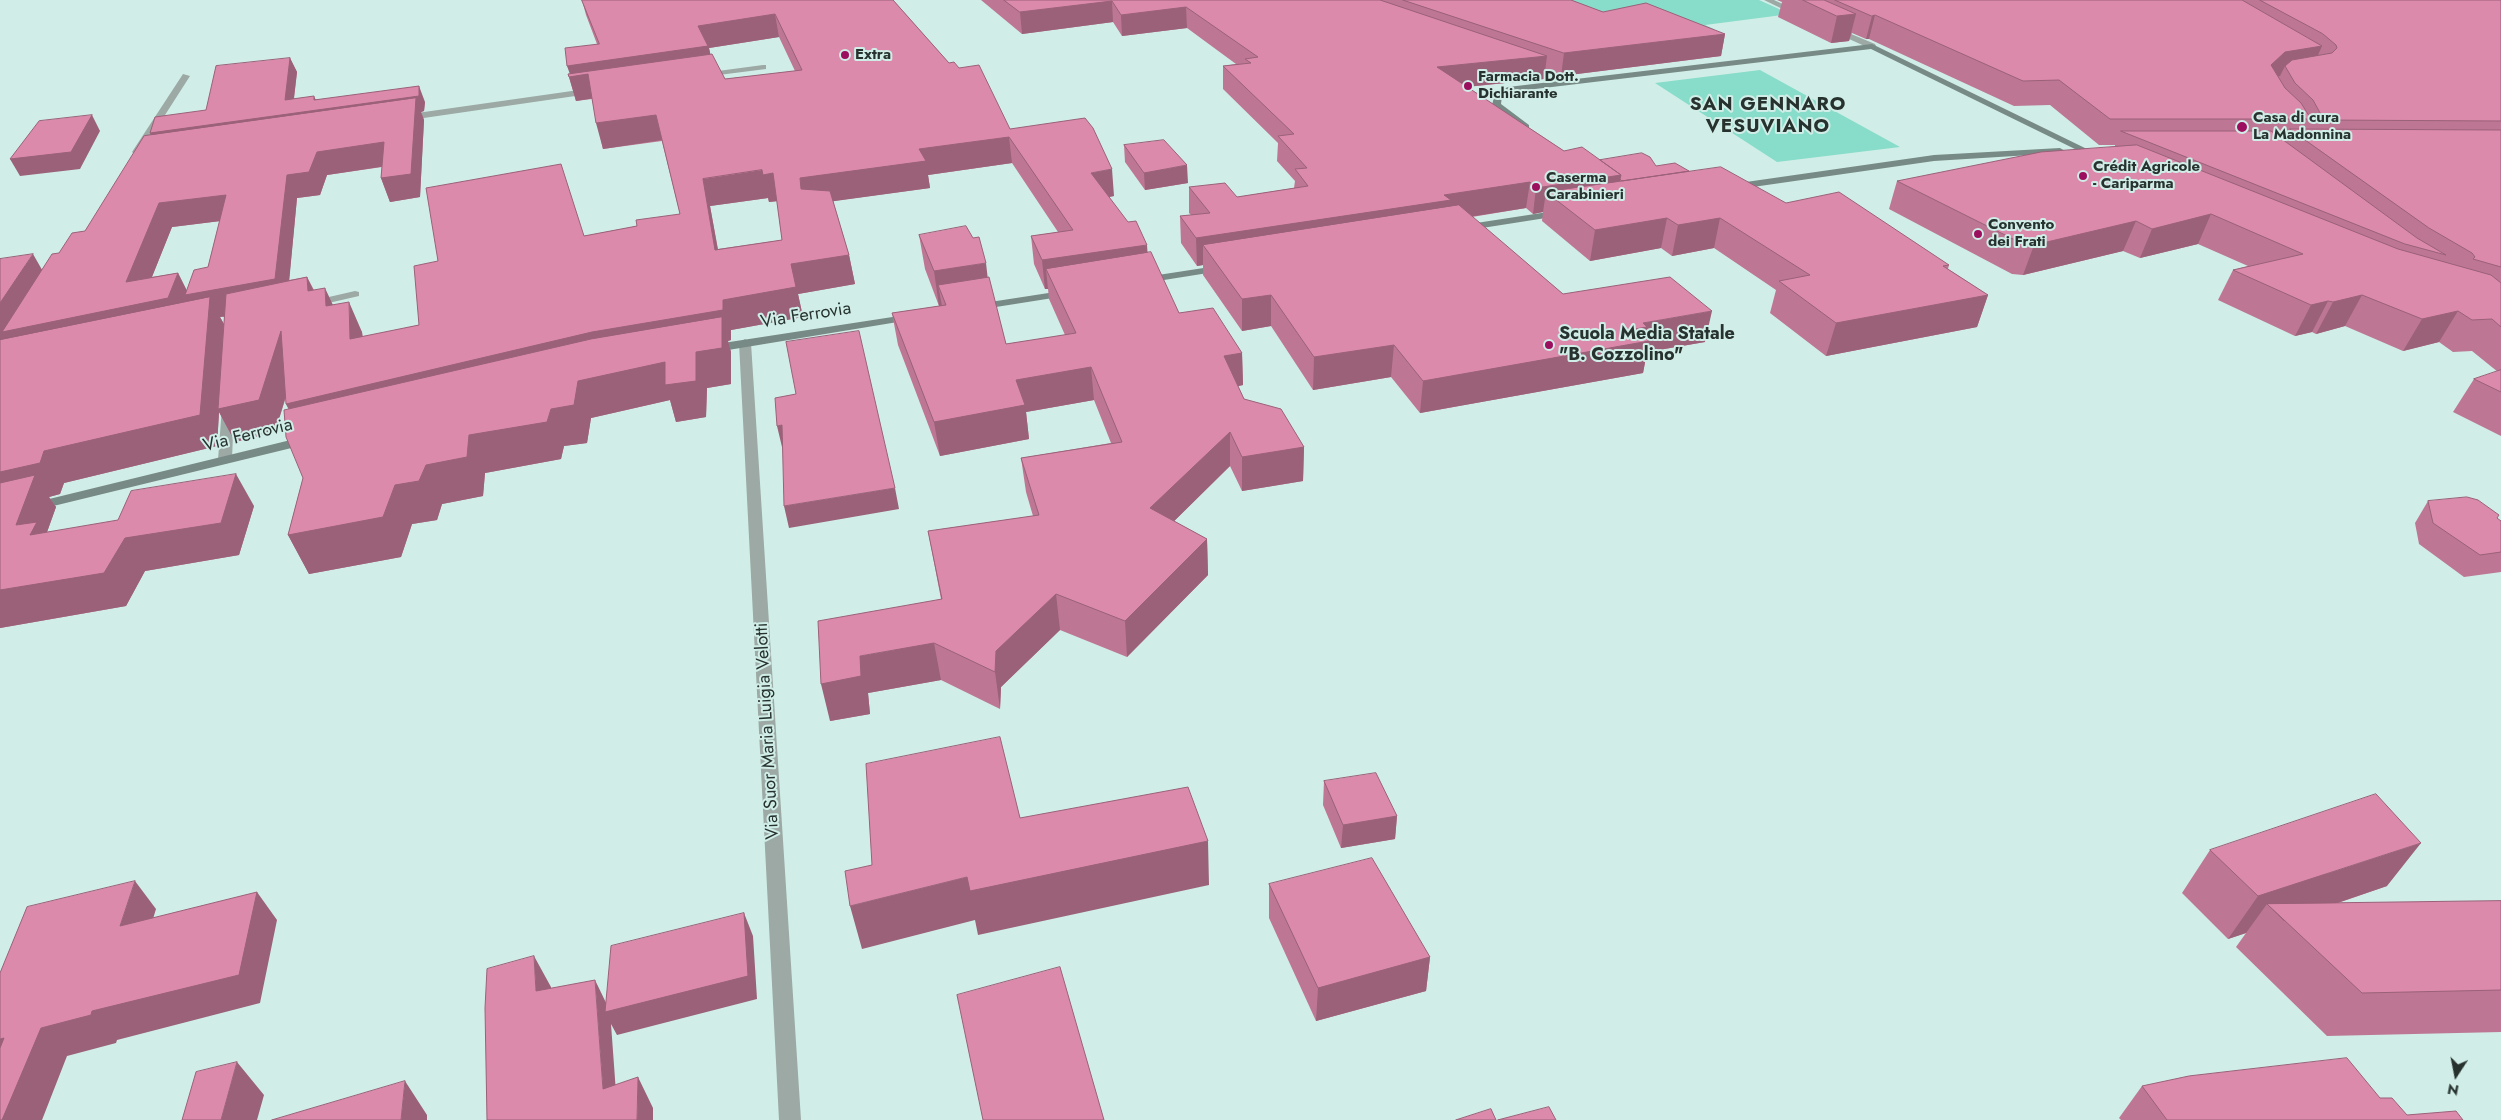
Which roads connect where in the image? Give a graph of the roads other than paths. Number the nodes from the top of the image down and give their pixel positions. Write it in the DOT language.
graph roads {
  1 [pos="1768,0"];
  2 [pos="1811,19"];
  3 [pos="1820,23"];
  4 [pos="1872,46"];
  5 [pos="1519,65"];
  6 [pos="763,67"];
  7 [pos="186,76"];
  8 [pos="694,76"];
  9 [pos="1568,82"];
  10 [pos="606,89"];
  11 [pos="390,120"];
  12 [pos="1535,133"];
  13 [pos="135,159"];
  14 [pos="1717,189"];
  15 [pos="1569,211"];
  16 [pos="1452,230"];
  17 [pos="1240,265"];
  18 [pos="1133,282"];
  19 [pos="1085,290"];
  20 [pos="356,294"];
  21 [pos="299,306"];
  22 [pos="969,308"];
  23 [pos="921,316"];
  24 [pos="745,343"];
  25 [pos="697,351"];
  26 [pos="229,395"];
  27 [pos="322,437"];
  28 [pos="225,460"];
  29 [pos="0,515"];
  30 [pos="790,1120"];
  1 -- 2 [label="street"];
  3 -- 4 [label="street"];
  4 -- 9 [label="main road"];
  4 -- 14 [label="main road"];
  5 -- 9 [label="street"];
  6 -- 8 [label="street"];
  7 -- 13 [label="street"];
  9 -- 12 [label="main road"];
  10 -- 11 [label="street"];
  15 -- 16 [label="main road"];
  17 -- 18 [label="main road"];
  19 -- 22 [label="main road"];
  20 -- 21 [label="street"];
  23 -- 24 [label="main road, Via Ferrovia"];
  24 -- 25 [label="main road, Via Ferrovia"];
  24 -- 30 [label="street, Via Suor Maria Luigia Velotti"];
  26 -- 28 [label="street"];
  27 -- 28 [label="main road, Via Ferrovia"];
  28 -- 29 [label="main road, Via Ferrovia"];
}
